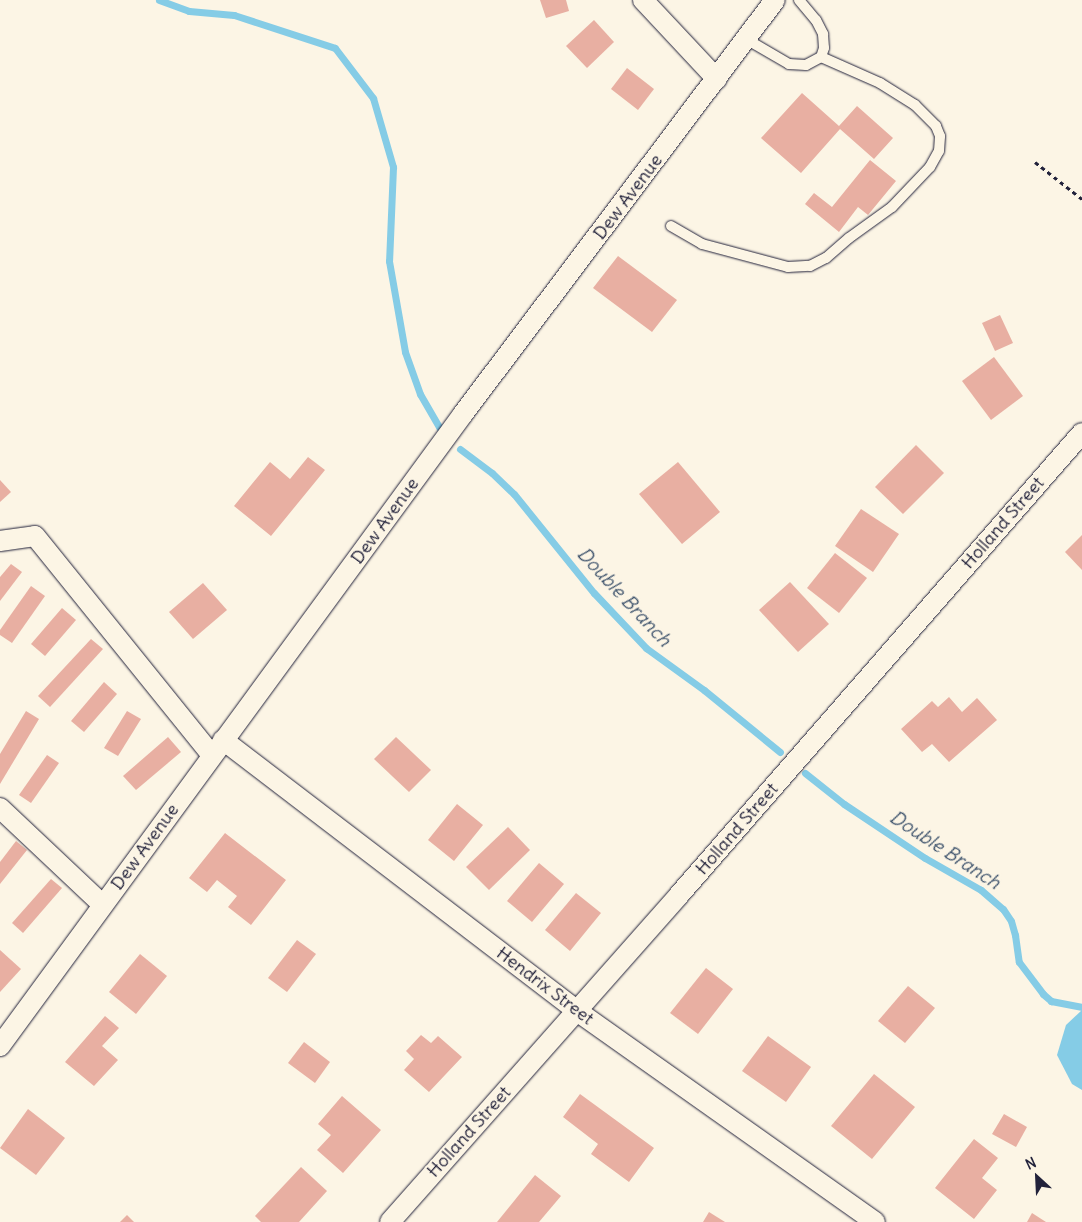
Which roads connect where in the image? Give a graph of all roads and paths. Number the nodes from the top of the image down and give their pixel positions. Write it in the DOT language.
graph roads {
  1 [pos="643,0"];
  2 [pos="775,0"];
  3 [pos="799,0"];
  4 [pos="746,39"];
  5 [pos="821,57"];
  6 [pos="716,79"];
  7 [pos="1035,162"];
  8 [pos="1082,199"];
  9 [pos="672,226"];
  10 [pos="1082,433"];
  11 [pos="0,541"];
  12 [pos="218,748"];
  13 [pos="0,808"];
  14 [pos="103,905"];
  15 [pos="577,1011"];
  16 [pos="0,1046"];
  17 [pos="390,1222"];
  18 [pos="875,1222"];
  1 -- 6 [label="street"];
  2 -- 4 [label="street, Dew Avenue"];
  3 -- 5 [label="lane"];
  4 -- 5 [label="lane"];
  4 -- 6 [label="street, Dew Avenue"];
  5 -- 9 [label="lane"];
  6 -- 12 [label="street, Dew Avenue"];
  7 -- 8 [label="path"];
  10 -- 15 [label="street, Holland Street"];
  11 -- 12 [label="street, Hendrix Street"];
  12 -- 14 [label="street, Dew Avenue"];
  12 -- 15 [label="street, Hendrix Street"];
  13 -- 14 [label="street"];
  14 -- 16 [label="street, Dew Avenue"];
  15 -- 17 [label="street, Holland Street"];
  15 -- 18 [label="street, Hendrix Street"];
}
